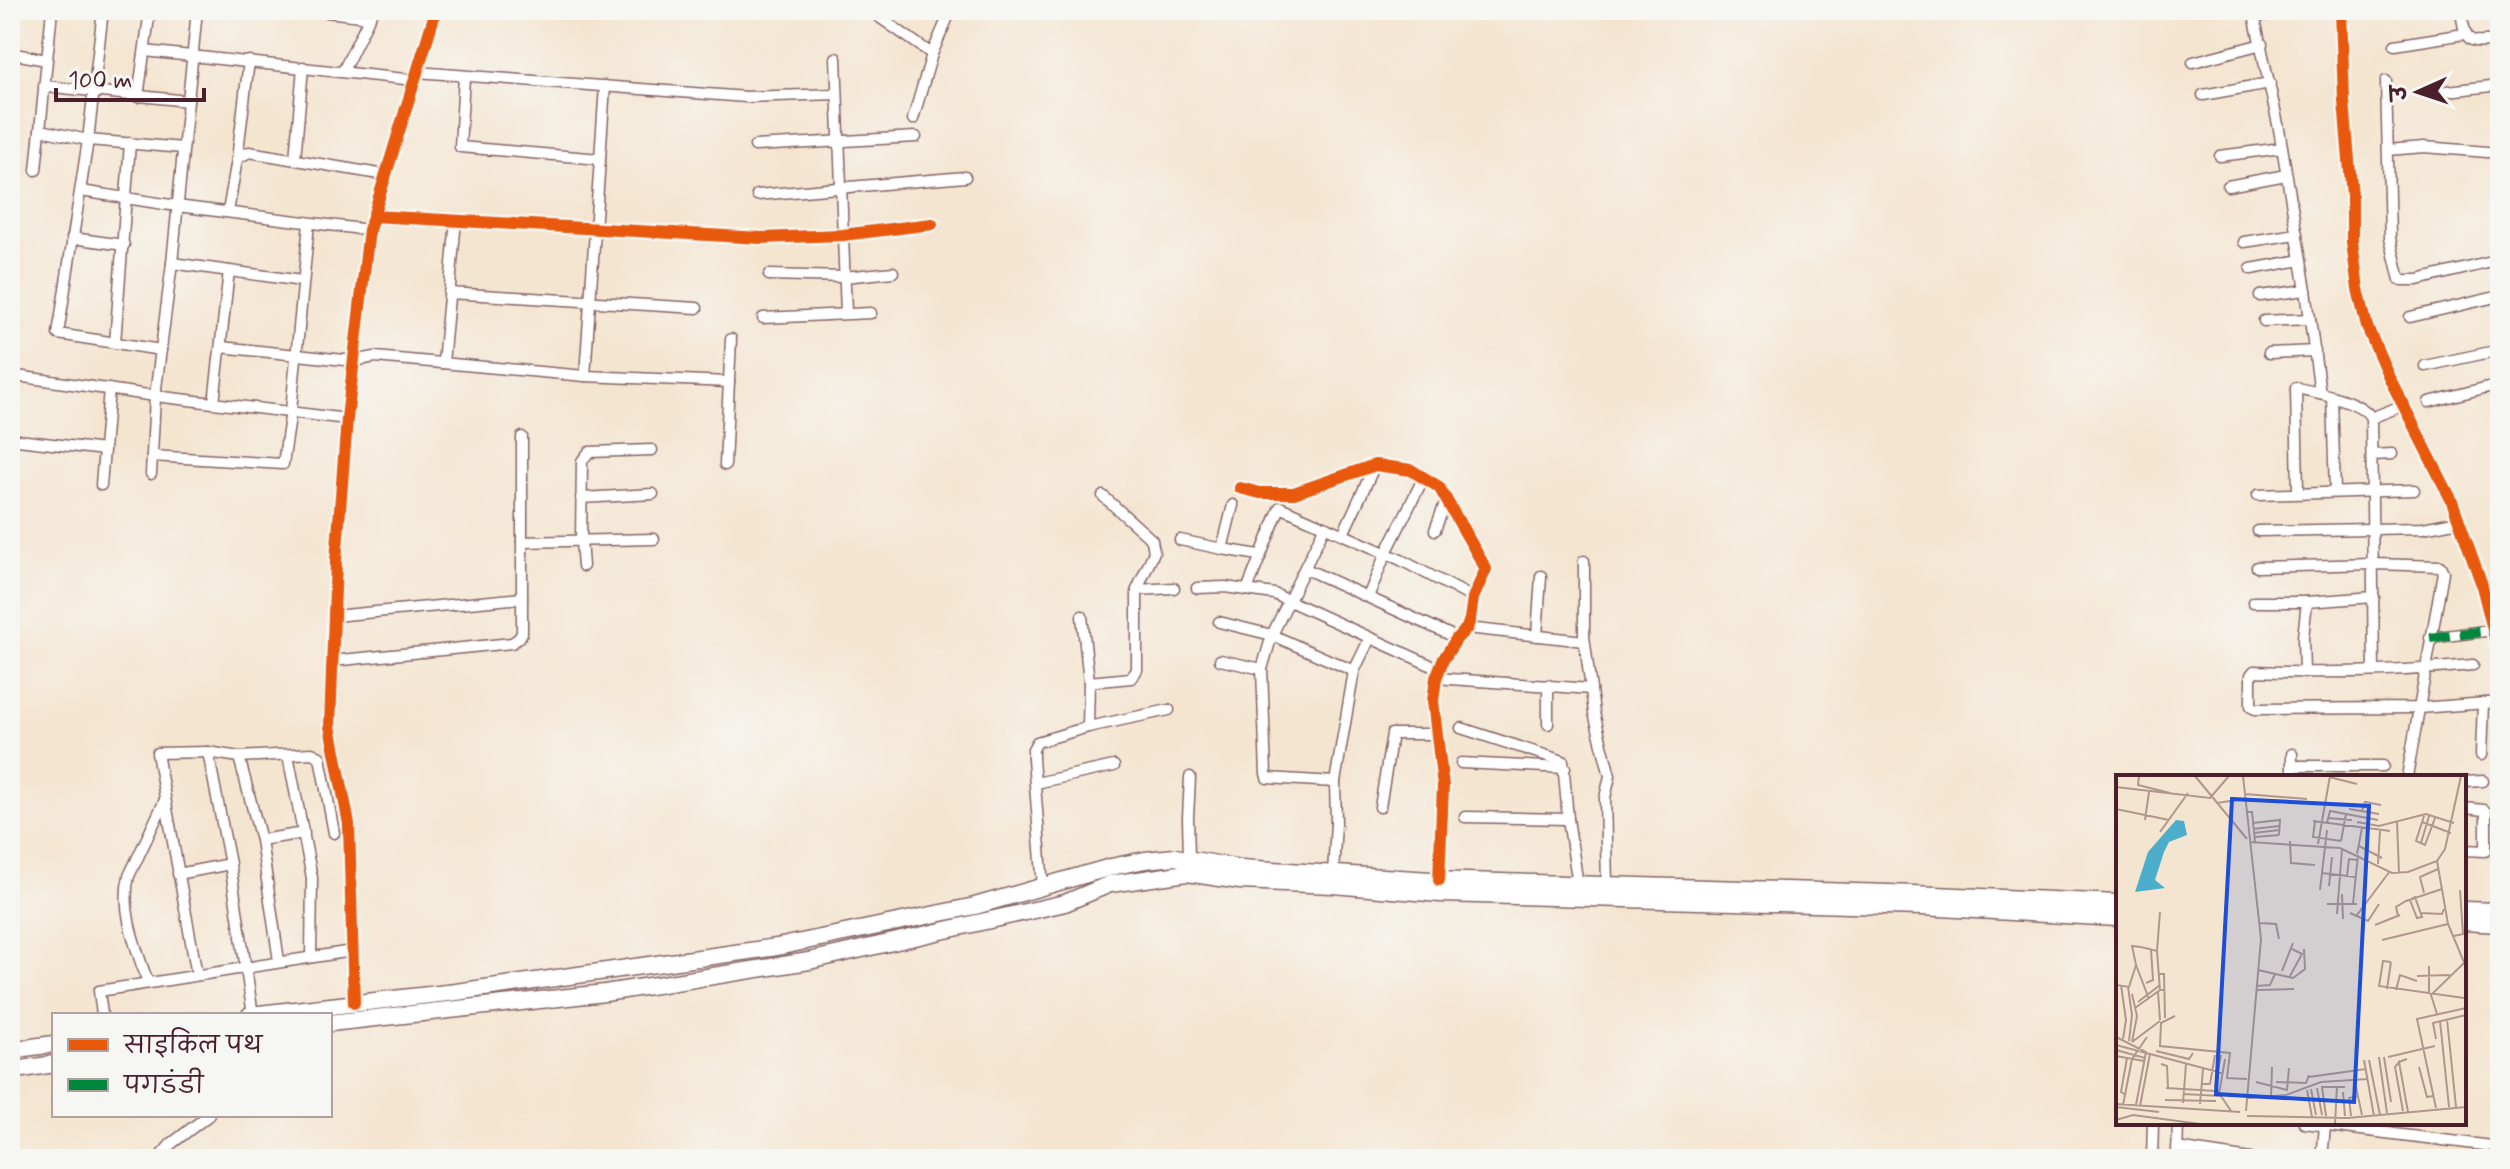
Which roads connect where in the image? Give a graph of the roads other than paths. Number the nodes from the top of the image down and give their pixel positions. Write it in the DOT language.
graph roads {
  1 [pos="52,10"];
  2 [pos="103,10"];
  3 [pos="150,10"];
  4 [pos="197,10"];
  5 [pos="311,10"];
  6 [pos="436,10"];
  7 [pos="869,10"];
  8 [pos="951,10"];
  9 [pos="2291,10"];
  10 [pos="2341,10"];
  11 [pos="2461,10"];
  12 [pos="371,14"];
  13 [pos="2254,14"];
  14 [pos="2464,34"];
  15 [pos="2500,39"];
  16 [pos="2262,44"];
  17 [pos="2395,45"];
  18 [pos="145,51"];
  19 [pos="10,53"];
  20 [pos="191,54"];
  21 [pos="932,54"];
  22 [pos="836,58"];
  23 [pos="46,60"];
  24 [pos="249,61"];
  25 [pos="2193,62"];
  26 [pos="303,67"];
  27 [pos="343,71"];
  28 [pos="416,76"];
  29 [pos="464,76"];
  30 [pos="2386,81"];
  31 [pos="2270,83"];
  32 [pos="2500,85"];
  33 [pos="44,86"];
  34 [pos="605,86"];
  35 [pos="93,91"];
  36 [pos="2430,93"];
  37 [pos="837,94"];
  38 [pos="2203,95"];
  39 [pos="138,97"];
  40 [pos="188,101"];
  41 [pos="913,119"];
  42 [pos="41,130"];
  43 [pos="916,137"];
  44 [pos="88,140"];
  45 [pos="839,141"];
  46 [pos="130,143"];
  47 [pos="755,146"];
  48 [pos="183,148"];
  49 [pos="2282,148"];
  50 [pos="2388,150"];
  51 [pos="2500,153"];
  52 [pos="2220,156"];
  53 [pos="237,159"];
  54 [pos="295,159"];
  55 [pos="600,159"];
  56 [pos="36,170"];
  57 [pos="385,175"];
  58 [pos="2286,175"];
  59 [pos="965,177"];
  60 [pos="2228,186"];
  61 [pos="841,189"];
  62 [pos="81,191"];
  63 [pos="757,195"];
  64 [pos="127,198"];
  65 [pos="177,206"];
  66 [pos="228,212"];
  67 [pos="373,216"];
  68 [pos="456,220"];
  69 [pos="309,223"];
  70 [pos="932,224"];
  71 [pos="595,229"];
  72 [pos="369,230"];
  73 [pos="2297,234"];
  74 [pos="843,235"];
  75 [pos="72,238"];
  76 [pos="2244,242"];
  77 [pos="124,245"];
  78 [pos="2301,260"];
  79 [pos="2500,260"];
  80 [pos="172,263"];
  81 [pos="2251,269"];
  82 [pos="229,271"];
  83 [pos="893,272"];
  84 [pos="769,275"];
  85 [pos="844,277"];
  86 [pos="302,281"];
  87 [pos="2306,290"];
  88 [pos="449,293"];
  89 [pos="2260,296"];
  90 [pos="2500,296"];
  91 [pos="589,302"];
  92 [pos="697,308"];
  93 [pos="846,313"];
  94 [pos="871,313"];
  95 [pos="2410,317"];
  96 [pos="763,318"];
  97 [pos="2310,319"];
  98 [pos="2264,321"];
  99 [pos="731,339"];
  100 [pos="115,343"];
  101 [pos="221,347"];
  102 [pos="161,350"];
  103 [pos="2500,350"];
  104 [pos="2315,351"];
  105 [pos="2269,353"];
  106 [pos="295,355"];
  107 [pos="354,361"];
  108 [pos="443,363"];
  109 [pos="2425,366"];
  110 [pos="10,375"];
  111 [pos="585,376"];
  112 [pos="729,382"];
  113 [pos="2500,384"];
  114 [pos="109,389"];
  115 [pos="2320,393"];
  116 [pos="155,396"];
  117 [pos="2332,396"];
  118 [pos="2429,402"];
  119 [pos="214,403"];
  120 [pos="2404,405"];
  121 [pos="291,411"];
  122 [pos="2371,418"];
  123 [pos="347,419"];
  124 [pos="522,437"];
  125 [pos="18,440"];
  126 [pos="104,450"];
  127 [pos="652,450"];
  128 [pos="2392,454"];
  129 [pos="2372,455"];
  130 [pos="152,456"];
  131 [pos="725,465"];
  132 [pos="1375,465"];
  133 [pos="151,474"];
  134 [pos="1424,477"];
  135 [pos="101,485"];
  136 [pos="1240,488"];
  137 [pos="2414,490"];
  138 [pos="2373,491"];
  139 [pos="2335,492"];
  140 [pos="2298,493"];
  141 [pos="653,494"];
  142 [pos="2258,495"];
  143 [pos="1103,496"];
  144 [pos="581,498"];
  145 [pos="1447,498"];
  146 [pos="1233,505"];
  147 [pos="2459,521"];
  148 [pos="1325,526"];
  149 [pos="1435,530"];
  150 [pos="2373,530"];
  151 [pos="2258,531"];
  152 [pos="1343,534"];
  153 [pos="654,539"];
  154 [pos="1180,540"];
  155 [pos="581,541"];
  156 [pos="522,542"];
  157 [pos="1222,549"];
  158 [pos="1386,553"];
  159 [pos="1259,555"];
  160 [pos="1584,561"];
  161 [pos="2374,564"];
  162 [pos="583,566"];
  163 [pos="2257,567"];
  164 [pos="1306,569"];
  165 [pos="1541,576"];
  166 [pos="1174,588"];
  167 [pos="1197,588"];
  168 [pos="1137,590"];
  169 [pos="1247,590"];
  170 [pos="1368,597"];
  171 [pos="2374,597"];
  172 [pos="522,598"];
  173 [pos="1473,598"];
  174 [pos="1290,601"];
  175 [pos="2253,602"];
  176 [pos="2307,602"];
  177 [pos="334,616"];
  178 [pos="1082,616"];
  179 [pos="1219,622"];
  180 [pos="1467,628"];
  181 [pos="2493,630"];
  182 [pos="1272,635"];
  183 [pos="1537,636"];
  184 [pos="1370,638"];
  185 [pos="1457,638"];
  186 [pos="2430,638"];
  187 [pos="1584,641"];
  188 [pos="2500,657"];
  189 [pos="1220,660"];
  190 [pos="332,661"];
  191 [pos="2473,665"];
  192 [pos="1262,669"];
  193 [pos="2425,670"];
  194 [pos="1354,671"];
  195 [pos="2374,671"];
  196 [pos="1437,673"];
  197 [pos="2304,673"];
  198 [pos="1089,682"];
  199 [pos="1548,685"];
  200 [pos="1591,689"];
  201 [pos="2500,702"];
  202 [pos="2483,703"];
  203 [pos="2419,708"];
  204 [pos="1169,710"];
  205 [pos="1548,724"];
  206 [pos="1088,727"];
  207 [pos="1461,728"];
  208 [pos="1436,734"];
  209 [pos="208,752"];
  210 [pos="2292,754"];
  211 [pos="288,755"];
  212 [pos="2481,755"];
  213 [pos="239,757"];
  214 [pos="1461,763"];
  215 [pos="1114,766"];
  216 [pos="2383,766"];
  217 [pos="1565,768"];
  218 [pos="2292,772"];
  219 [pos="2346,772"];
  220 [pos="2407,775"];
  221 [pos="1190,777"];
  222 [pos="2483,781"];
  223 [pos="1335,782"];
  224 [pos="2466,782"];
  225 [pos="1036,783"];
  226 [pos="165,799"];
  227 [pos="1380,807"];
  228 [pos="2466,808"];
  229 [pos="1465,817"];
  230 [pos="1568,819"];
  231 [pos="304,833"];
  232 [pos="334,833"];
  233 [pos="261,840"];
  234 [pos="2466,850"];
  235 [pos="1189,858"];
  236 [pos="230,864"];
  237 [pos="178,874"];
  238 [pos="1333,874"];
  239 [pos="1439,880"];
  240 [pos="1368,882"];
  241 [pos="1578,885"];
  242 [pos="1607,885"];
  243 [pos="1043,887"];
  244 [pos="2116,903"];
  245 [pos="2466,910"];
  246 [pos="2500,911"];
  247 [pos="2116,918"];
  248 [pos="2466,922"];
  249 [pos="2500,924"];
  250 [pos="352,951"];
  251 [pos="311,956"];
  252 [pos="279,961"];
  253 [pos="245,967"];
  254 [pos="197,975"];
  255 [pos="148,983"];
  256 [pos="354,1003"];
  257 [pos="381,1009"];
  258 [pos="102,1013"];
  259 [pos="251,1013"];
  260 [pos="268,1013"];
  261 [pos="332,1022"];
  262 [pos="52,1044"];
  263 [pos="10,1050"];
  264 [pos="52,1064"];
  265 [pos="10,1071"];
  266 [pos="206,1117"];
  267 [pos="2153,1125"];
  268 [pos="2178,1125"];
  269 [pos="2318,1125"];
  270 [pos="2325,1126"];
  271 [pos="2500,1149"];
  272 [pos="2177,1154"];
  273 [pos="158,1159"];
  274 [pos="2152,1159"];
  275 [pos="2250,1159"];
  276 [pos="2322,1159"];
  277 [pos="2492,1159"];
  1 -- 23 [label="street"];
  2 -- 35 [label="street"];
  3 -- 18 [label="street"];
  4 -- 20 [label="street"];
  5 -- 12 [label="street"];
  6 -- 28 [label="street"];
  7 -- 21 [label="street"];
  8 -- 21 [label="street"];
  9 -- 13 [label="street"];
  10 -- 120 [label="street"];
  11 -- 14 [label="street"];
  12 -- 27 [label="street"];
  13 -- 16 [label="street"];
  14 -- 15 [label="street"];
  14 -- 17 [label="street"];
  16 -- 25 [label="street"];
  16 -- 31 [label="street"];
  18 -- 20 [label="street"];
  18 -- 39 [label="street"];
  19 -- 23 [label="street"];
  20 -- 24 [label="street"];
  20 -- 40 [label="street"];
  21 -- 41 [label="street"];
  22 -- 37 [label="street"];
  23 -- 33 [label="street"];
  24 -- 26 [label="street"];
  24 -- 53 [label="street"];
  26 -- 27 [label="street"];
  26 -- 54 [label="street"];
  27 -- 28 [label="street"];
  28 -- 29 [label="street"];
  28 -- 57 [label="street"];
  29 -- 34 [label="street"];
  29 -- 55 [label="street"];
  30 -- 50 [label="street"];
  31 -- 38 [label="street"];
  31 -- 49 [label="street"];
  32 -- 36 [label="street"];
  33 -- 35 [label="street"];
  33 -- 42 [label="street"];
  34 -- 37 [label="street"];
  34 -- 55 [label="street"];
  35 -- 39 [label="street"];
  35 -- 44 [label="street"];
  37 -- 45 [label="street"];
  39 -- 40 [label="street"];
  40 -- 48 [label="street"];
  42 -- 44 [label="street"];
  42 -- 56 [label="street"];
  43 -- 45 [label="street"];
  44 -- 46 [label="street"];
  44 -- 62 [label="street"];
  45 -- 47 [label="street"];
  45 -- 61 [label="street"];
  46 -- 48 [label="street"];
  46 -- 64 [label="street"];
  48 -- 65 [label="street"];
  49 -- 52 [label="street"];
  49 -- 58 [label="street"];
  50 -- 51 [label="street"];
  50 -- 79 [label="street"];
  53 -- 54 [label="street"];
  53 -- 66 [label="street"];
  54 -- 57 [label="street"];
  55 -- 71 [label="street"];
  57 -- 67 [label="street"];
  58 -- 60 [label="street"];
  58 -- 73 [label="street"];
  59 -- 61 [label="street"];
  61 -- 63 [label="street"];
  61 -- 74 [label="street"];
  62 -- 64 [label="street"];
  62 -- 75 [label="street"];
  64 -- 65 [label="street"];
  64 -- 77 [label="street"];
  65 -- 66 [label="street"];
  65 -- 80 [label="street"];
  66 -- 69 [label="street"];
  67 -- 68 [label="street"];
  67 -- 72 [label="street"];
  68 -- 71 [label="street"];
  68 -- 88 [label="street"];
  69 -- 72 [label="street"];
  69 -- 86 [label="street"];
  70 -- 74 [label="street"];
  71 -- 74 [label="street"];
  71 -- 91 [label="street"];
  72 -- 107 [label="street"];
  73 -- 76 [label="street"];
  73 -- 78 [label="street"];
  74 -- 85 [label="street"];
  75 -- 77 [label="street"];
  75 -- 100 [label="street"];
  77 -- 100 [label="street"];
  78 -- 81 [label="street"];
  78 -- 87 [label="street"];
  80 -- 82 [label="street"];
  80 -- 102 [label="street"];
  82 -- 86 [label="street"];
  82 -- 101 [label="street"];
  83 -- 85 [label="street"];
  84 -- 85 [label="street"];
  85 -- 93 [label="street"];
  86 -- 106 [label="street"];
  87 -- 89 [label="street"];
  87 -- 97 [label="street"];
  88 -- 91 [label="street"];
  88 -- 108 [label="street"];
  90 -- 95 [label="street"];
  91 -- 92 [label="street"];
  91 -- 111 [label="street"];
  93 -- 94 [label="street"];
  93 -- 96 [label="street"];
  97 -- 98 [label="street"];
  97 -- 104 [label="street"];
  99 -- 112 [label="street"];
  100 -- 102 [label="street"];
  101 -- 106 [label="street"];
  101 -- 119 [label="street"];
  102 -- 116 [label="street"];
  103 -- 109 [label="street"];
  104 -- 105 [label="street"];
  104 -- 115 [label="street"];
  106 -- 107 [label="street"];
  106 -- 121 [label="street"];
  107 -- 108 [label="street"];
  107 -- 123 [label="street"];
  108 -- 111 [label="street"];
  110 -- 114 [label="street"];
  111 -- 112 [label="street"];
  112 -- 131 [label="street"];
  113 -- 118 [label="street"];
  114 -- 116 [label="street"];
  114 -- 126 [label="street"];
  115 -- 117 [label="street"];
  115 -- 140 [label="street"];
  116 -- 119 [label="street"];
  116 -- 130 [label="street"];
  117 -- 122 [label="street"];
  117 -- 139 [label="street"];
  119 -- 121 [label="street"];
  120 -- 122 [label="street"];
  120 -- 147 [label="street"];
  121 -- 123 [label="street"];
  121 -- 130 [label="street"];
  122 -- 129 [label="street"];
  123 -- 177 [label="street"];
  124 -- 156 [label="street"];
  125 -- 126 [label="street"];
  126 -- 135 [label="street"];
  127 -- 144 [label="street"];
  128 -- 129 [label="street"];
  129 -- 138 [label="street"];
  130 -- 133 [label="street"];
  132 -- 134 [label="street"];
  132 -- 136 [label="street"];
  132 -- 152 [label="street"];
  134 -- 145 [label="street"];
  134 -- 158 [label="street"];
  137 -- 138 [label="street"];
  138 -- 139 [label="street"];
  138 -- 150 [label="street"];
  139 -- 140 [label="street"];
  140 -- 142 [label="street"];
  141 -- 144 [label="street"];
  143 -- 168 [label="street"];
  144 -- 155 [label="street"];
  145 -- 149 [label="street"];
  145 -- 173 [label="street"];
  146 -- 157 [label="street"];
  147 -- 150 [label="street"];
  147 -- 181 [label="street"];
  148 -- 152 [label="street"];
  148 -- 159 [label="street"];
  148 -- 164 [label="street"];
  150 -- 151 [label="street"];
  150 -- 161 [label="street"];
  152 -- 158 [label="street"];
  153 -- 155 [label="street"];
  154 -- 157 [label="street"];
  155 -- 156 [label="street"];
  155 -- 162 [label="street"];
  156 -- 172 [label="street"];
  157 -- 159 [label="street"];
  158 -- 170 [label="street"];
  158 -- 173 [label="street"];
  159 -- 169 [label="street"];
  160 -- 187 [label="street"];
  161 -- 163 [label="street"];
  161 -- 171 [label="street"];
  161 -- 186 [label="street"];
  164 -- 170 [label="street"];
  164 -- 174 [label="street"];
  165 -- 183 [label="street"];
  166 -- 168 [label="street"];
  167 -- 169 [label="street"];
  168 -- 198 [label="street"];
  169 -- 174 [label="street"];
  170 -- 185 [label="street"];
  171 -- 176 [label="street"];
  171 -- 195 [label="street"];
  172 -- 177 [label="street"];
  172 -- 190 [label="street"];
  173 -- 180 [label="street"];
  174 -- 182 [label="street"];
  174 -- 184 [label="street"];
  175 -- 176 [label="street"];
  176 -- 197 [label="street"];
  177 -- 190 [label="street"];
  178 -- 198 [label="street"];
  179 -- 182 [label="street"];
  180 -- 183 [label="street"];
  180 -- 185 [label="street"];
  181 -- 186 [label="street"];
  181 -- 188 [label="street"];
  182 -- 192 [label="street"];
  182 -- 194 [label="street"];
  183 -- 187 [label="street"];
  184 -- 194 [label="street"];
  184 -- 196 [label="street"];
  185 -- 196 [label="street"];
  186 -- 193 [label="street"];
  187 -- 200 [label="street"];
  189 -- 192 [label="street"];
  190 -- 250 [label="street"];
  191 -- 193 [label="street"];
  192 -- 223 [label="street"];
  193 -- 195 [label="street"];
  193 -- 203 [label="street"];
  194 -- 223 [label="street"];
  195 -- 197 [label="street"];
  196 -- 199 [label="street"];
  196 -- 208 [label="street"];
  197 -- 203 [label="street"];
  198 -- 206 [label="street"];
  199 -- 200 [label="street"];
  199 -- 205 [label="street"];
  200 -- 242 [label="street"];
  201 -- 202 [label="street"];
  202 -- 203 [label="street"];
  202 -- 212 [label="street"];
  203 -- 220 [label="street"];
  204 -- 206 [label="street"];
  206 -- 225 [label="street"];
  207 -- 217 [label="street"];
  208 -- 227 [label="street"];
  208 -- 239 [label="street"];
  209 -- 213 [label="street"];
  209 -- 226 [label="street"];
  209 -- 236 [label="street"];
  210 -- 218 [label="street"];
  211 -- 213 [label="street"];
  211 -- 231 [label="street"];
  211 -- 232 [label="street"];
  213 -- 233 [label="street"];
  214 -- 217 [label="street"];
  215 -- 225 [label="street"];
  216 -- 219 [label="street"];
  217 -- 230 [label="street"];
  218 -- 219 [label="street"];
  221 -- 235 [label="street"];
  222 -- 224 [label="street"];
  223 -- 238 [label="street"];
  225 -- 243 [label="street"];
  226 -- 237 [label="street"];
  226 -- 255 [label="street"];
  228 -- 234 [label="street"];
  229 -- 230 [label="street"];
  230 -- 241 [label="street"];
  231 -- 233 [label="street"];
  231 -- 251 [label="street"];
  233 -- 252 [label="street"];
  235 -- 238 [label="main road"];
  235 -- 243 [label="main road"];
  236 -- 237 [label="street"];
  236 -- 253 [label="street"];
  237 -- 254 [label="street"];
  238 -- 240 [label="main road"];
  239 -- 240 [label="main road"];
  239 -- 241 [label="main road"];
  240 -- 247 [label="main road"];
  240 -- 257 [label="main road"];
  241 -- 242 [label="main road"];
  242 -- 244 [label="main road"];
  243 -- 257 [label="main road"];
  245 -- 246 [label="main road"];
  248 -- 249 [label="main road"];
  250 -- 251 [label="street"];
  250 -- 256 [label="street"];
  251 -- 252 [label="street"];
  252 -- 253 [label="street"];
  253 -- 254 [label="street"];
  253 -- 259 [label="street"];
  254 -- 255 [label="street"];
  255 -- 258 [label="street"];
  256 -- 257 [label="main road"];
  256 -- 260 [label="main road"];
  257 -- 261 [label="main road"];
  262 -- 263 [label="main road"];
  264 -- 265 [label="main road"];
  266 -- 273 [label="street"];
  267 -- 274 [label="street"];
  268 -- 272 [label="street"];
  269 -- 270 [label="street"];
  270 -- 271 [label="street"];
  270 -- 276 [label="street"];
  271 -- 277 [label="street"];
  272 -- 275 [label="street"];
}
